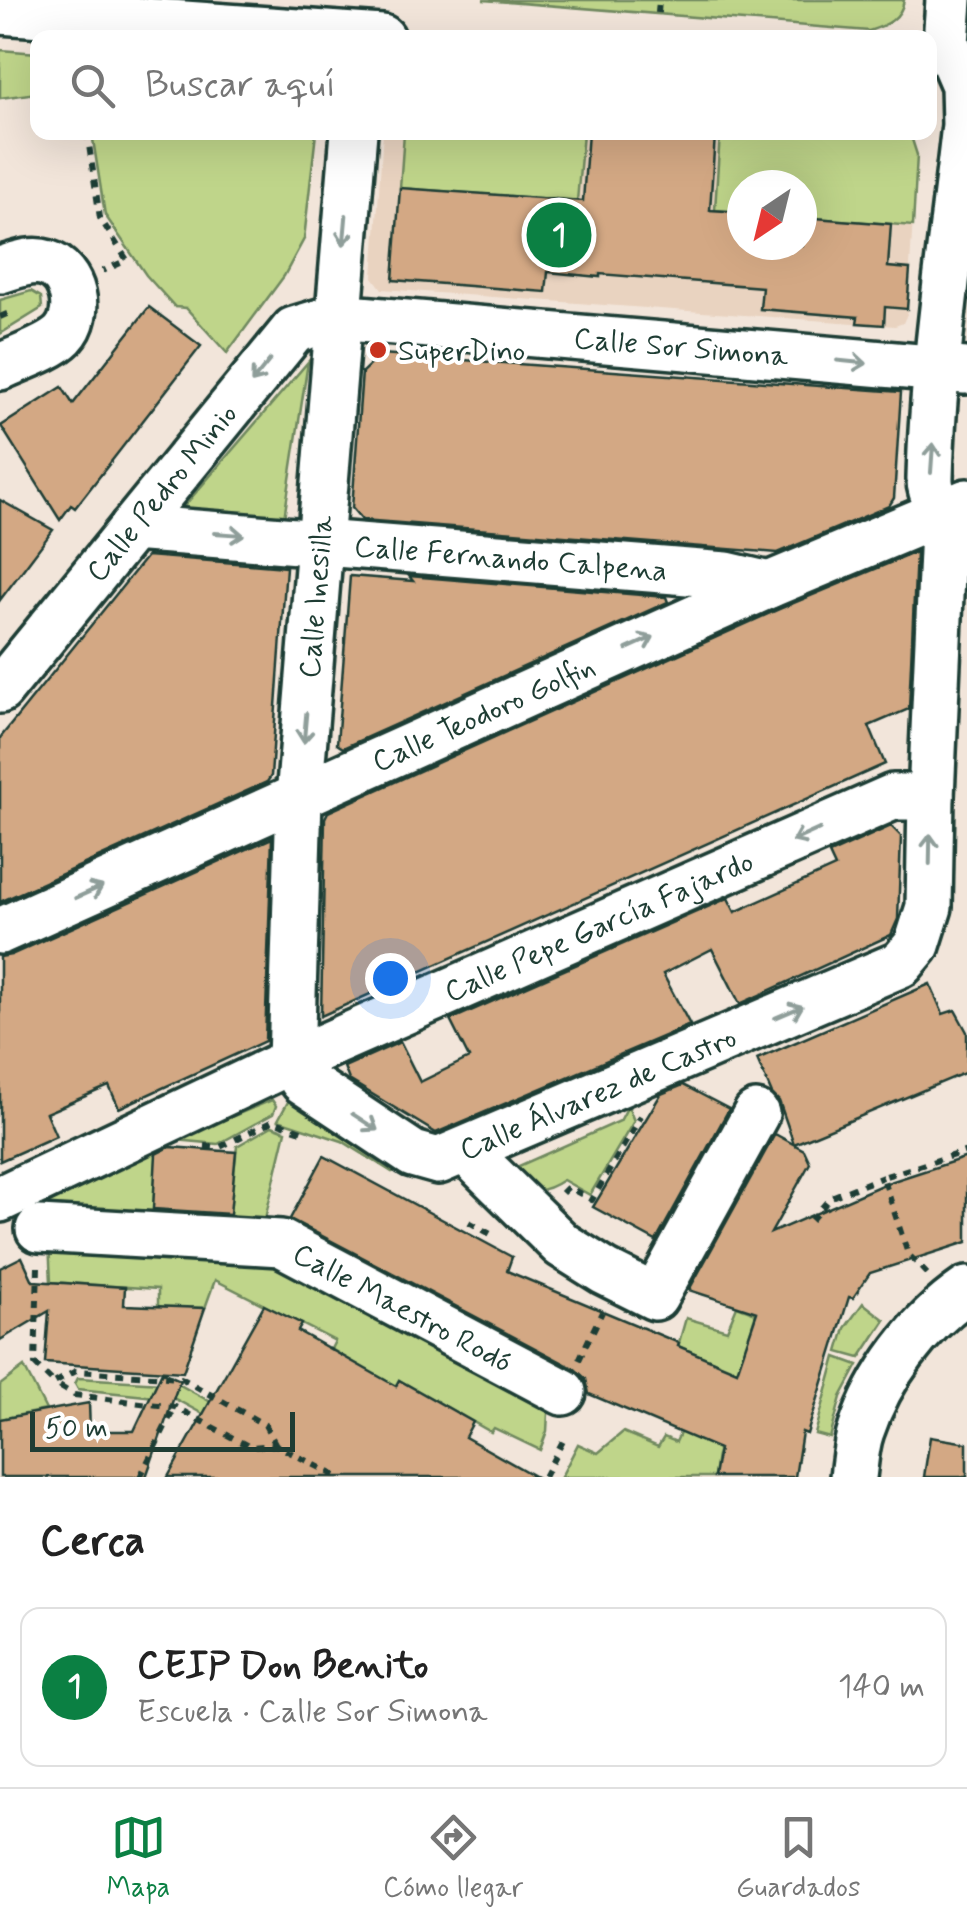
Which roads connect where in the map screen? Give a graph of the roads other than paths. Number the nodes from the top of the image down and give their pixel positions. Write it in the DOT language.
graph roads {
  1 [pos="949,0"];
  2 [pos="91,8"];
  3 [pos="0,11"];
  4 [pos="370,28"];
  5 [pos="954,84"];
  6 [pos="353,140"];
  7 [pos="0,270"];
  8 [pos="337,317"];
  9 [pos="0,367"];
  10 [pos="953,370"];
  11 [pos="955,507"];
  12 [pos="132,528"];
  13 [pos="321,540"];
  14 [pos="768,584"];
  15 [pos="0,690"];
  16 [pos="930,797"];
  17 [pos="299,798"];
  18 [pos="0,932"];
  19 [pos="291,1061"];
  20 [pos="756,1114"];
  21 [pos="466,1151"];
  22 [pos="0,1199"];
  23 [pos="38,1229"];
  24 [pos="960,1295"];
  25 [pos="563,1392"];
  26 [pos="852,1477"];
  1 -- 5 [label="street"];
  2 -- 3 [label="street"];
  2 -- 4 [label="street"];
  5 -- 10 [label="street"];
  6 -- 8 [label="street, Calle Inesilla, one-way"];
  7 -- 9 [label="street"];
  8 -- 10 [label="street, Calle Sor Simona, one-way"];
  8 -- 12 [label="street, Calle Pedro Minio, one-way"];
  8 -- 13 [label="street, Calle Inesilla"];
  11 -- 10 [label="street, one-way"];
  11 -- 14 [label="street, Calle Teodoro Golfin"];
  11 -- 16 [label="street"];
  12 -- 13 [label="street, Calle Fernando Calpena, one-way"];
  12 -- 15 [label="street, Calle Pedro Minio"];
  13 -- 14 [label="street, Calle Fernando Calpena"];
  13 -- 17 [label="street, Calle Inesilla, one-way"];
  17 -- 14 [label="street, Calle Teodoro Golfin, one-way"];
  16 -- 19 [label="street, Calle Pepe García Fajardo, one-way"];
  21 -- 16 [label="street, Calle Álvarez de Castro, one-way"];
  18 -- 17 [label="street, Calle Teodoro Golfin, one-way"];
  17 -- 19 [label="street, Calle Inesilla"];
  19 -- 21 [label="street, Calle Álvarez de Castro, one-way"];
  19 -- 22 [label="street, Calle Pepe García Fajardo"];
  20 -- 21 [label="street"];
  23 -- 25 [label="street, Calle Maestro Rodó"];
  24 -- 26 [label="street"];
}
